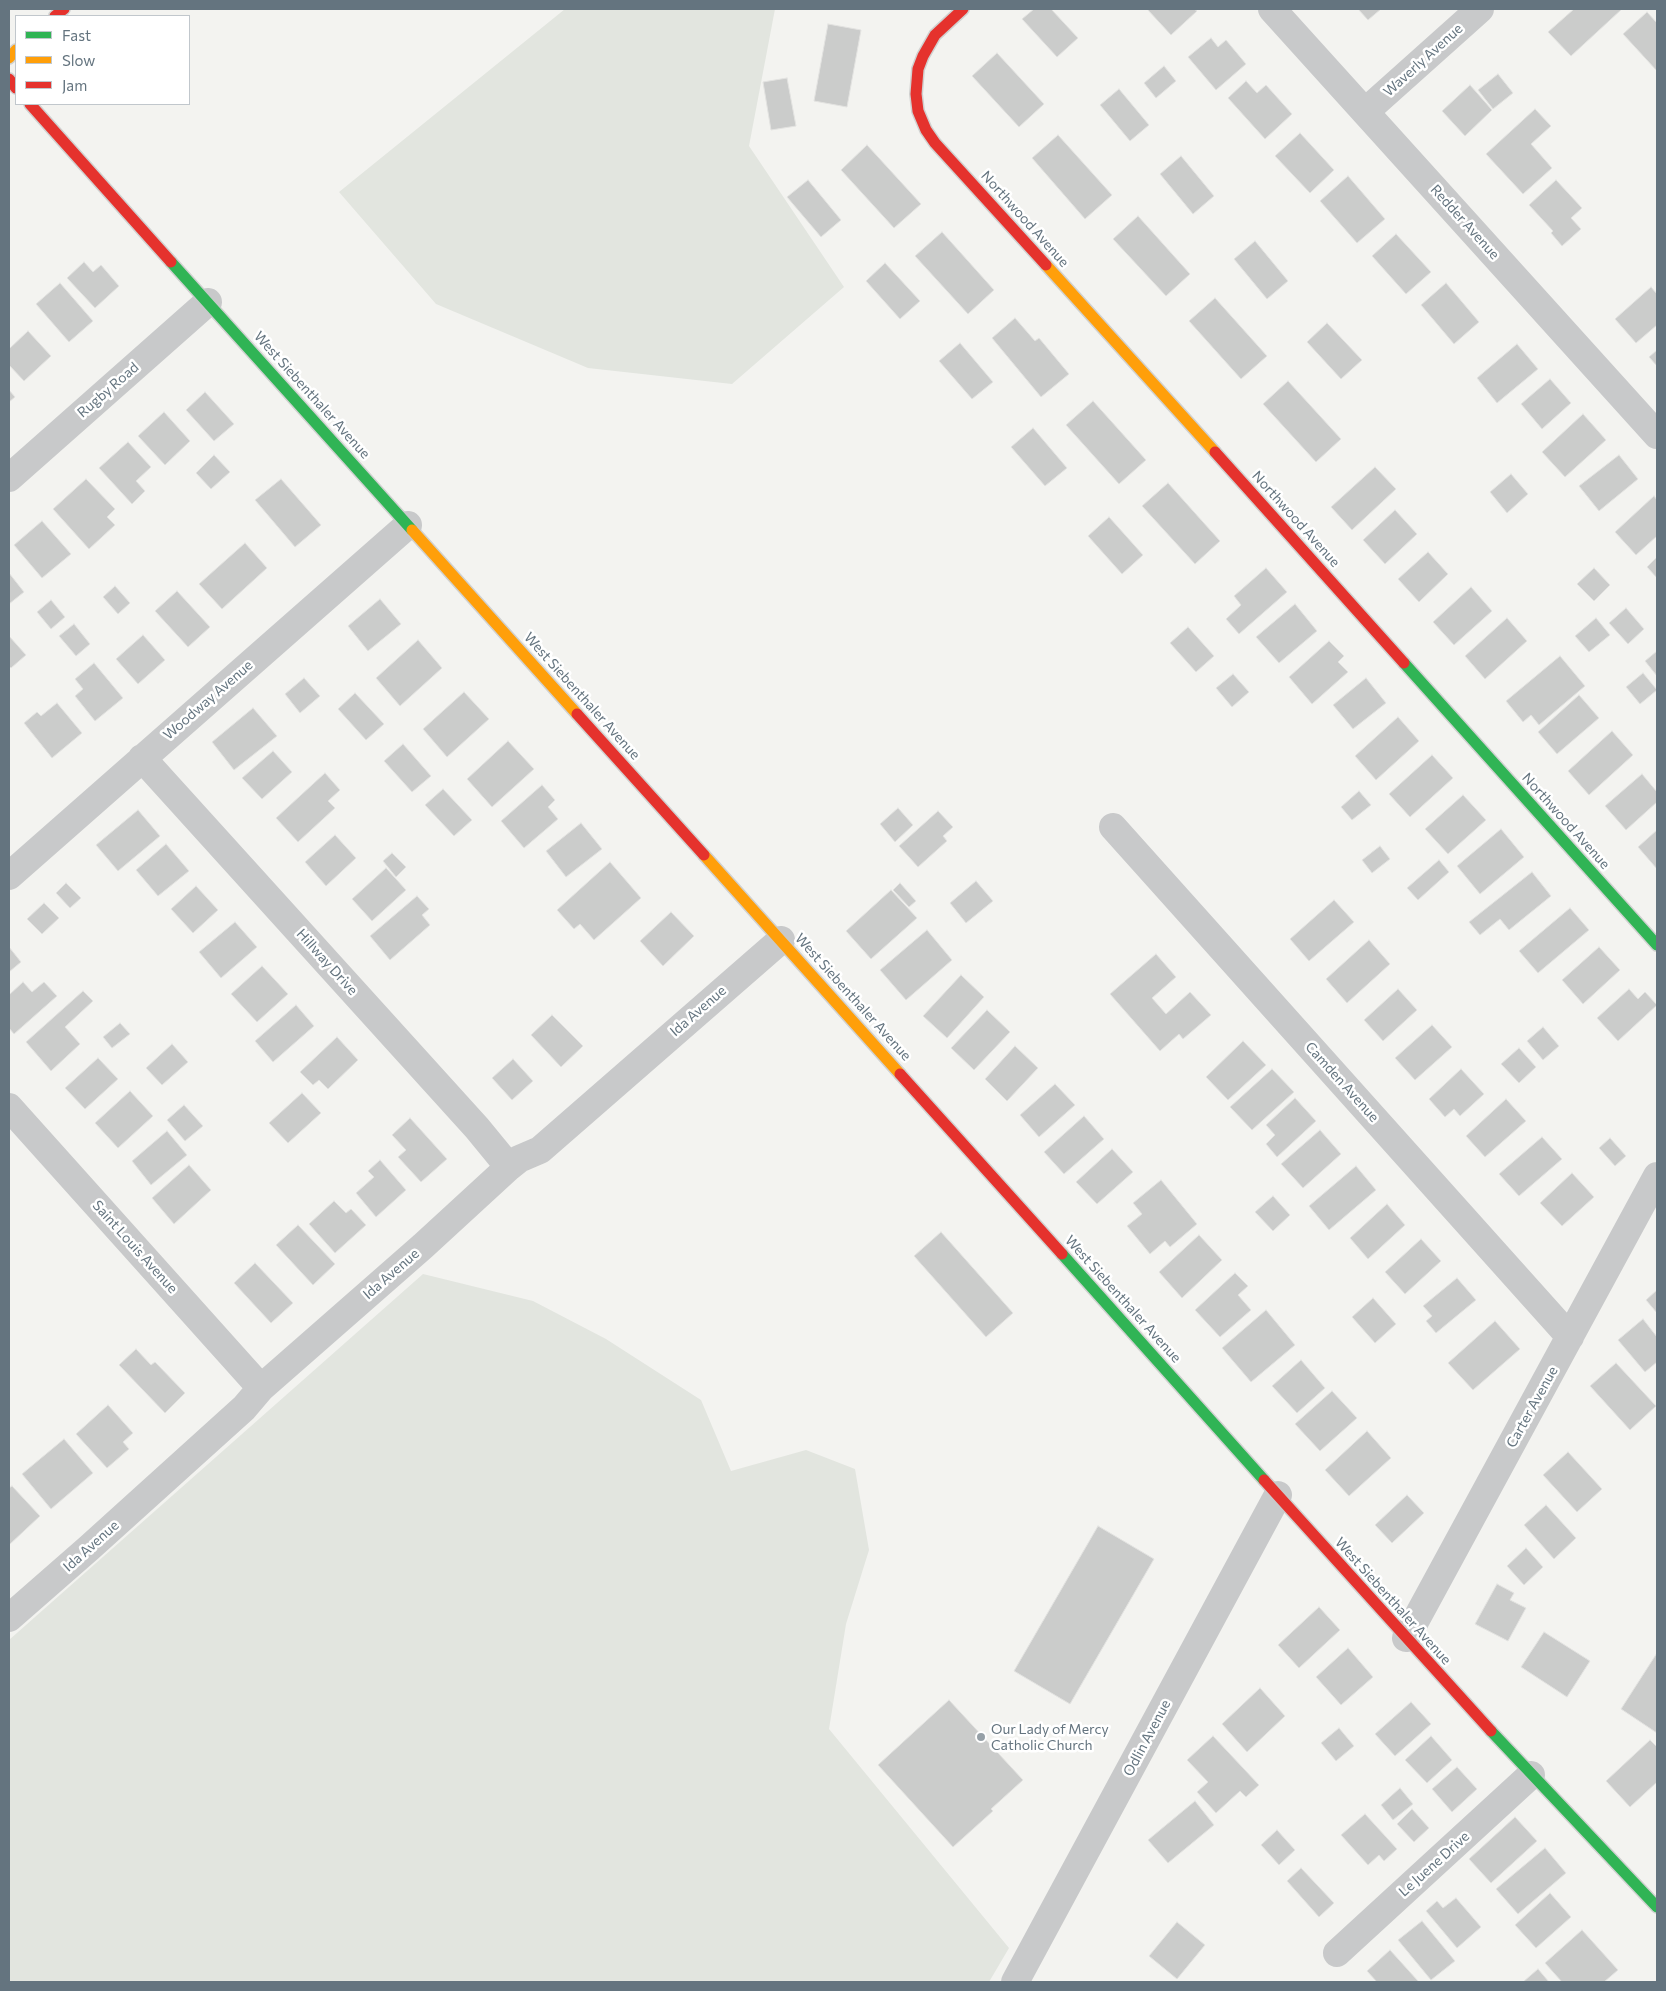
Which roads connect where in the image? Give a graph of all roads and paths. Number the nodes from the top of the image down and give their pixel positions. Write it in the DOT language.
graph roads {
  1 [pos="963,9"];
  2 [pos="1272,9"];
  3 [pos="1480,9"];
  4 [pos="31,105"];
  5 [pos="1366,111"];
  6 [pos="208,302"];
  7 [pos="1657,435"];
  8 [pos="9,478"];
  9 [pos="408,525"];
  10 [pos="142,758"];
  11 [pos="1113,828"];
  12 [pos="9,876"];
  13 [pos="781,940"];
  14 [pos="1657,945"];
  15 [pos="9,1107"];
  16 [pos="509,1167"];
  17 [pos="1657,1176"];
  18 [pos="1570,1337"];
  19 [pos="261,1388"];
  20 [pos="1278,1495"];
  21 [pos="9,1618"];
  22 [pos="1406,1638"];
  23 [pos="1531,1775"];
  24 [pos="1657,1907"];
  25 [pos="1337,1953"];
  26 [pos="1015,1982"];
  1 -- 14 [label="main road, Northwood Avenue"];
  2 -- 5 [label="street, Redder Avenue"];
  3 -- 5 [label="street, Waverly Avenue"];
  4 -- 6 [label="main road, West Siebenthaler Avenue"];
  5 -- 7 [label="street, Redder Avenue"];
  6 -- 8 [label="street, Rugby Road"];
  6 -- 9 [label="main road, West Siebenthaler Avenue"];
  9 -- 10 [label="street, Woodway Avenue"];
  9 -- 13 [label="main road, West Siebenthaler Avenue"];
  10 -- 12 [label="street, Woodway Avenue"];
  10 -- 16 [label="street, Hillway Drive"];
  11 -- 18 [label="street, Camden Avenue"];
  13 -- 16 [label="street, Ida Avenue"];
  13 -- 20 [label="main road, West Siebenthaler Avenue"];
  15 -- 19 [label="street, Saint Louis Avenue"];
  16 -- 19 [label="street, Ida Avenue"];
  17 -- 18 [label="street, Carter Avenue"];
  18 -- 22 [label="street, Carter Avenue"];
  19 -- 21 [label="street, Ida Avenue"];
  20 -- 22 [label="main road, West Siebenthaler Avenue"];
  20 -- 26 [label="street, Odlin Avenue"];
  22 -- 23 [label="main road, West Siebenthaler Avenue"];
  23 -- 24 [label="main road, West Siebenthaler Avenue"];
  23 -- 25 [label="street, Le Juene Drive"];
}
